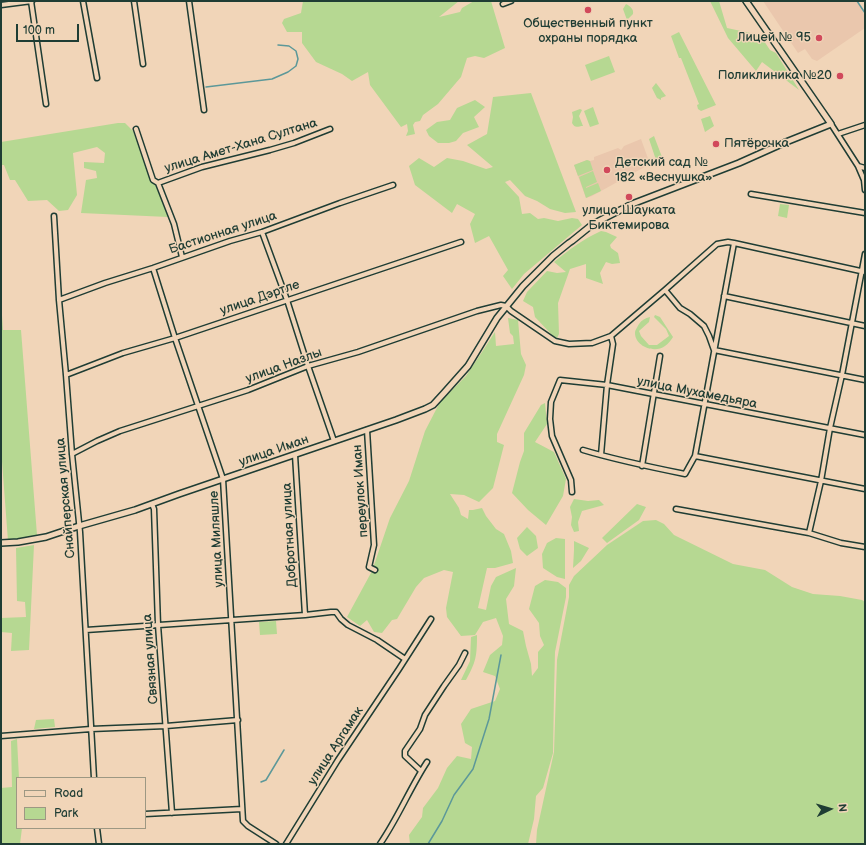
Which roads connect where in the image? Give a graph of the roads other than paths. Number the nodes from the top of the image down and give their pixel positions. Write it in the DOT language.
graph roads {
  1 [pos="32,1"];
  2 [pos="83,1"];
  3 [pos="134,1"];
  4 [pos="189,1"];
  5 [pos="510,1"];
  6 [pos="746,1"];
  7 [pos="503,4"];
  8 [pos="1,5"];
  9 [pos="143,64"];
  10 [pos="97,78"];
  11 [pos="46,104"];
  12 [pos="204,110"];
  13 [pos="831,124"];
  14 [pos="865,125"];
  15 [pos="136,129"];
  16 [pos="330,129"];
  17 [pos="839,136"];
  18 [pos="858,166"];
  19 [pos="865,168"];
  20 [pos="158,183"];
  21 [pos="393,185"];
  22 [pos="865,190"];
  23 [pos="751,194"];
  24 [pos="865,213"];
  25 [pos="54,216"];
  26 [pos="262,232"];
  27 [pos="461,242"];
  28 [pos="734,243"];
  29 [pos="865,254"];
  30 [pos="182,257"];
  31 [pos="153,268"];
  32 [pos="864,271"];
  33 [pos="665,290"];
  34 [pos="724,296"];
  35 [pos="59,300"];
  36 [pos="287,300"];
  37 [pos="506,306"];
  38 [pos="852,324"];
  39 [pos="865,326"];
  40 [pos="611,336"];
  41 [pos="175,338"];
  42 [pos="714,350"];
  43 [pos="660,356"];
  44 [pos="308,366"];
  45 [pos="66,375"];
  46 [pos="842,375"];
  47 [pos="865,380"];
  48 [pos="607,385"];
  49 [pos="654,395"];
  50 [pos="704,405"];
  51 [pos="198,406"];
  52 [pos="830,428"];
  53 [pos="367,430"];
  54 [pos="865,435"];
  55 [pos="334,441"];
  56 [pos="582,450"];
  57 [pos="72,454"];
  58 [pos="295,455"];
  59 [pos="600,456"];
  60 [pos="694,456"];
  61 [pos="642,466"];
  62 [pos="224,479"];
  63 [pos="821,481"];
  64 [pos="865,489"];
  65 [pos="572,492"];
  66 [pos="152,504"];
  67 [pos="676,509"];
  68 [pos="79,526"];
  69 [pos="809,533"];
  70 [pos="1,543"];
  71 [pos="865,547"];
  72 [pos="375,570"];
  73 [pos="305,615"];
  74 [pos="431,619"];
  75 [pos="232,620"];
  76 [pos="158,625"];
  77 [pos="86,630"];
  78 [pos="465,653"];
  79 [pos="404,659"];
  80 [pos="238,720"];
  81 [pos="166,726"];
  82 [pos="91,729"];
  83 [pos="1,736"];
  84 [pos="427,762"];
  85 [pos="421,771"];
  86 [pos="94,777"];
  87 [pos="242,809"];
  88 [pos="172,813"];
  89 [pos="146,814"];
  90 [pos="97,829"];
  91 [pos="98,844"];
  92 [pos="276,844"];
  93 [pos="286,844"];
  94 [pos="380,844"];
  1 -- 8 [label="street"];
  1 -- 11 [label="street"];
  2 -- 10 [label="street"];
  3 -- 9 [label="street"];
  4 -- 12 [label="street"];
  5 -- 7 [label="street"];
  6 -- 13 [label="street"];
  13 -- 17 [label="street"];
  13 -- 37 [label="street, улица Иман"];
  14 -- 17 [label="street"];
  15 -- 20 [label="street, улица Амет-Хана Султана"];
  16 -- 20 [label="street, улица Амет-Хана Султана"];
  17 -- 18 [label="street"];
  18 -- 19 [label="street"];
  18 -- 22 [label="street"];
  20 -- 30 [label="street, улица Амет-Хана Султана"];
  21 -- 26 [label="street, Бастионная улица"];
  23 -- 24 [label="street"];
  25 -- 35 [label="street, Снайперская улица"];
  26 -- 30 [label="street, Бастионная улица"];
  26 -- 36 [label="street"];
  27 -- 36 [label="street, улица Дэртле"];
  28 -- 32 [label="street"];
  28 -- 33 [label="street"];
  28 -- 34 [label="street"];
  29 -- 32 [label="street"];
  30 -- 31 [label="street, Бастионная улица"];
  31 -- 35 [label="street, Бастионная улица"];
  31 -- 41 [label="street, улица Миляшле"];
  32 -- 38 [label="street"];
  33 -- 40 [label="street"];
  33 -- 42 [label="street"];
  34 -- 38 [label="street"];
  34 -- 42 [label="street"];
  35 -- 45 [label="street, Снайперская улица"];
  36 -- 41 [label="street, улица Дэртле"];
  36 -- 44 [label="street"];
  37 -- 40 [label="street"];
  37 -- 44 [label="street, улица Назлы"];
  37 -- 53 [label="street, улица Иман"];
  38 -- 39 [label="street"];
  38 -- 46 [label="street"];
  40 -- 48 [label="street"];
  41 -- 45 [label="street, улица Дэртле"];
  41 -- 51 [label="street, улица Миляшле"];
  42 -- 46 [label="street"];
  42 -- 50 [label="street"];
  43 -- 49 [label="street"];
  44 -- 51 [label="street, улица Назлы"];
  44 -- 55 [label="street"];
  45 -- 57 [label="street, Снайперская улица"];
  46 -- 47 [label="street"];
  46 -- 52 [label="street"];
  48 -- 49 [label="street, улица Мухамедьяра"];
  48 -- 59 [label="street"];
  48 -- 65 [label="street, улица Мухамедьяра"];
  49 -- 50 [label="street, улица Мухамедьяра"];
  49 -- 61 [label="street"];
  50 -- 52 [label="street, улица Мухамедьяра"];
  50 -- 60 [label="street"];
  51 -- 57 [label="street, улица Назлы"];
  51 -- 62 [label="street, улица Миляшле"];
  52 -- 54 [label="street, улица Мухамедьяра"];
  52 -- 63 [label="street"];
  53 -- 55 [label="street, улица Иман"];
  53 -- 72 [label="street, переулок Иман"];
  55 -- 58 [label="street, улица Иман"];
  56 -- 59 [label="street"];
  57 -- 68 [label="street, Снайперская улица"];
  58 -- 62 [label="street, улица Иман"];
  58 -- 73 [label="street, Добротная улица"];
  59 -- 61 [label="street"];
  60 -- 61 [label="street"];
  60 -- 63 [label="street"];
  62 -- 66 [label="street, улица Иман"];
  62 -- 75 [label="street, улица Миляшле"];
  63 -- 64 [label="street"];
  63 -- 69 [label="street"];
  66 -- 68 [label="street, улица Иман"];
  66 -- 76 [label="street, Связная улица"];
  67 -- 69 [label="street"];
  68 -- 70 [label="street, улица Иман"];
  68 -- 77 [label="street, Снайперская улица"];
  69 -- 71 [label="street"];
  73 -- 75 [label="street"];
  73 -- 79 [label="street"];
  74 -- 79 [label="street, улица Аргамак"];
  75 -- 76 [label="street"];
  75 -- 80 [label="street, улица Миляшле"];
  76 -- 77 [label="street"];
  76 -- 81 [label="street, Связная улица"];
  77 -- 82 [label="street, Снайперская улица"];
  78 -- 85 [label="street"];
  79 -- 93 [label="street, улица Аргамак"];
  80 -- 81 [label="street"];
  80 -- 87 [label="street, улица Миляшле"];
  81 -- 82 [label="street"];
  81 -- 88 [label="street, Связная улица"];
  82 -- 83 [label="street"];
  82 -- 86 [label="street, Снайперская улица"];
  84 -- 85 [label="street"];
  85 -- 94 [label="street"];
  87 -- 88 [label="street"];
  87 -- 92 [label="street, улица Миляшле"];
  88 -- 89 [label="street"];
  90 -- 91 [label="street"];
}
